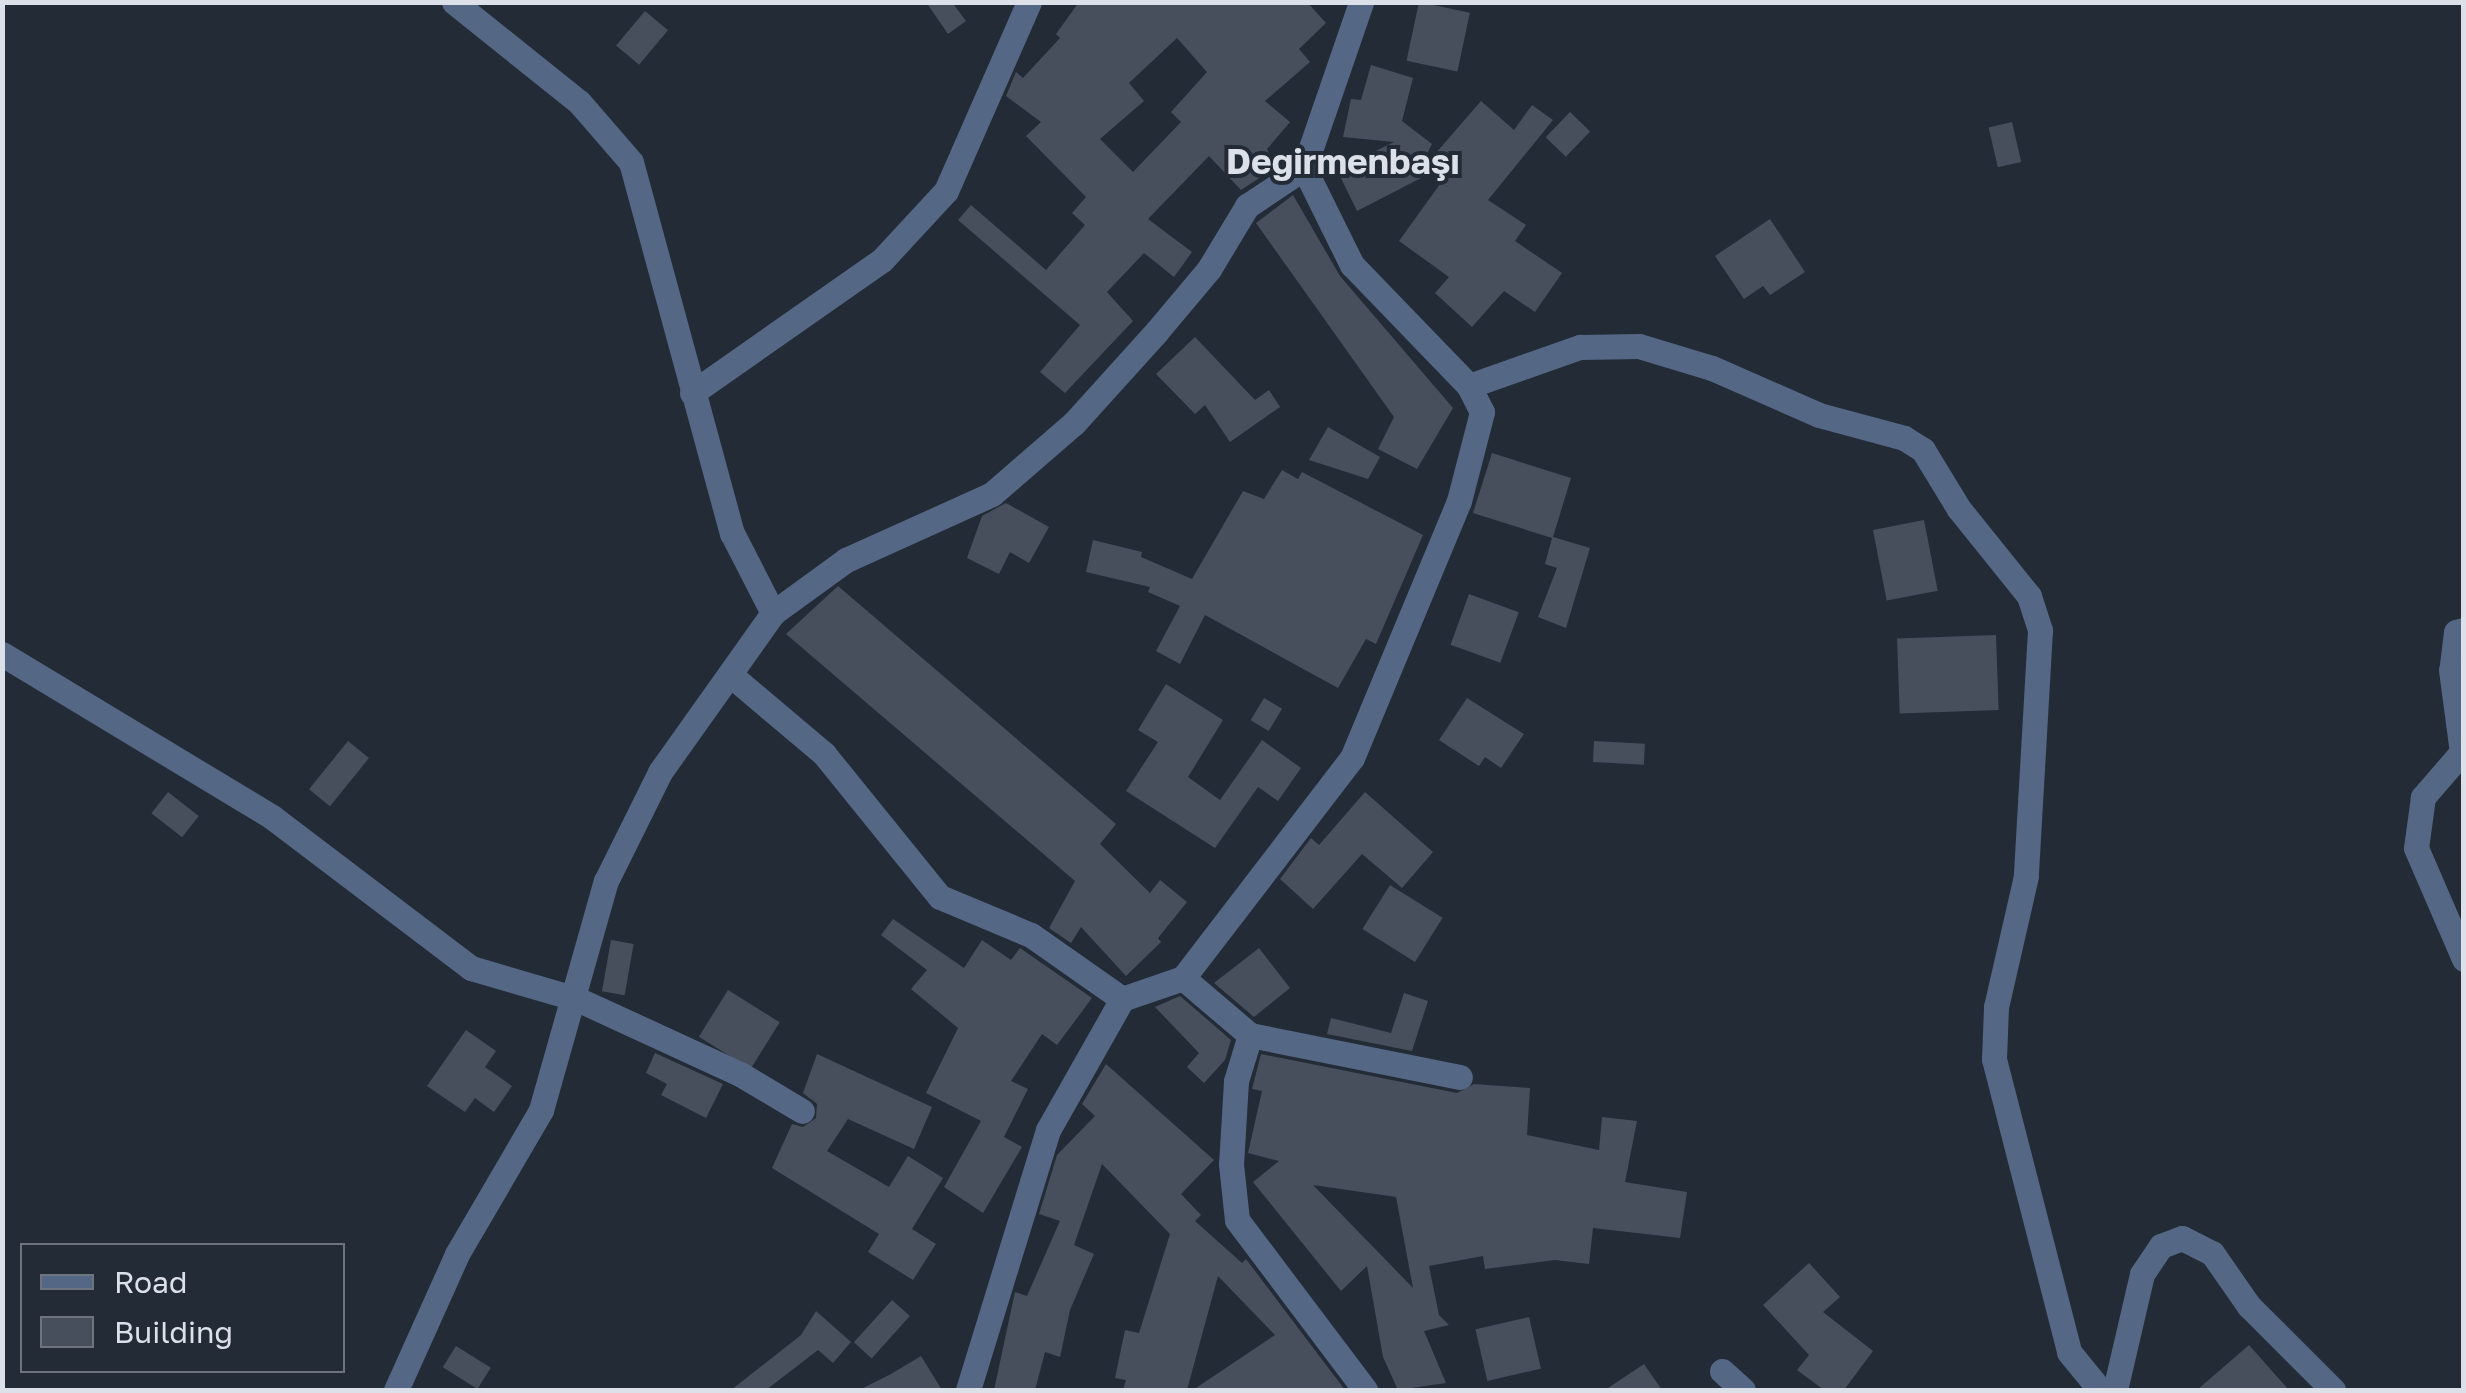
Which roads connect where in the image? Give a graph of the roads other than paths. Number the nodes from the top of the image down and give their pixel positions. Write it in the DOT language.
graph roads {
  1 [pos="454,2"];
  2 [pos="1029,2"];
  3 [pos="1361,2"];
  4 [pos="1304,168"];
  5 [pos="1469,386"];
  6 [pos="692,393"];
  7 [pos="773,613"];
  8 [pos="2464,630"];
  9 [pos="2,654"];
  10 [pos="732,677"];
  11 [pos="2464,960"];
  12 [pos="1182,978"];
  13 [pos="577,999"];
  14 [pos="1122,999"];
  15 [pos="1250,1035"];
  16 [pos="1460,1076"];
  17 [pos="802,1111"];
  18 [pos="1722,1370"];
  19 [pos="396,1390"];
  20 [pos="968,1390"];
  21 [pos="1366,1390"];
  22 [pos="1743,1390"];
  23 [pos="2100,1390"];
  24 [pos="2115,1390"];
  25 [pos="2332,1390"];
  1 -- 6 [label="street"];
  2 -- 6 [label="street"];
  3 -- 4 [label="street"];
  4 -- 5 [label="street"];
  4 -- 7 [label="street"];
  5 -- 12 [label="street"];
  5 -- 23 [label="street"];
  6 -- 7 [label="street"];
  7 -- 10 [label="street"];
  8 -- 11 [label="street"];
  9 -- 13 [label="street"];
  10 -- 13 [label="street"];
  10 -- 14 [label="street"];
  12 -- 14 [label="street"];
  12 -- 15 [label="street"];
  13 -- 17 [label="street"];
  13 -- 19 [label="street"];
  14 -- 20 [label="street"];
  15 -- 16 [label="street"];
  15 -- 21 [label="street"];
  18 -- 22 [label="street"];
  24 -- 25 [label="street"];
}
